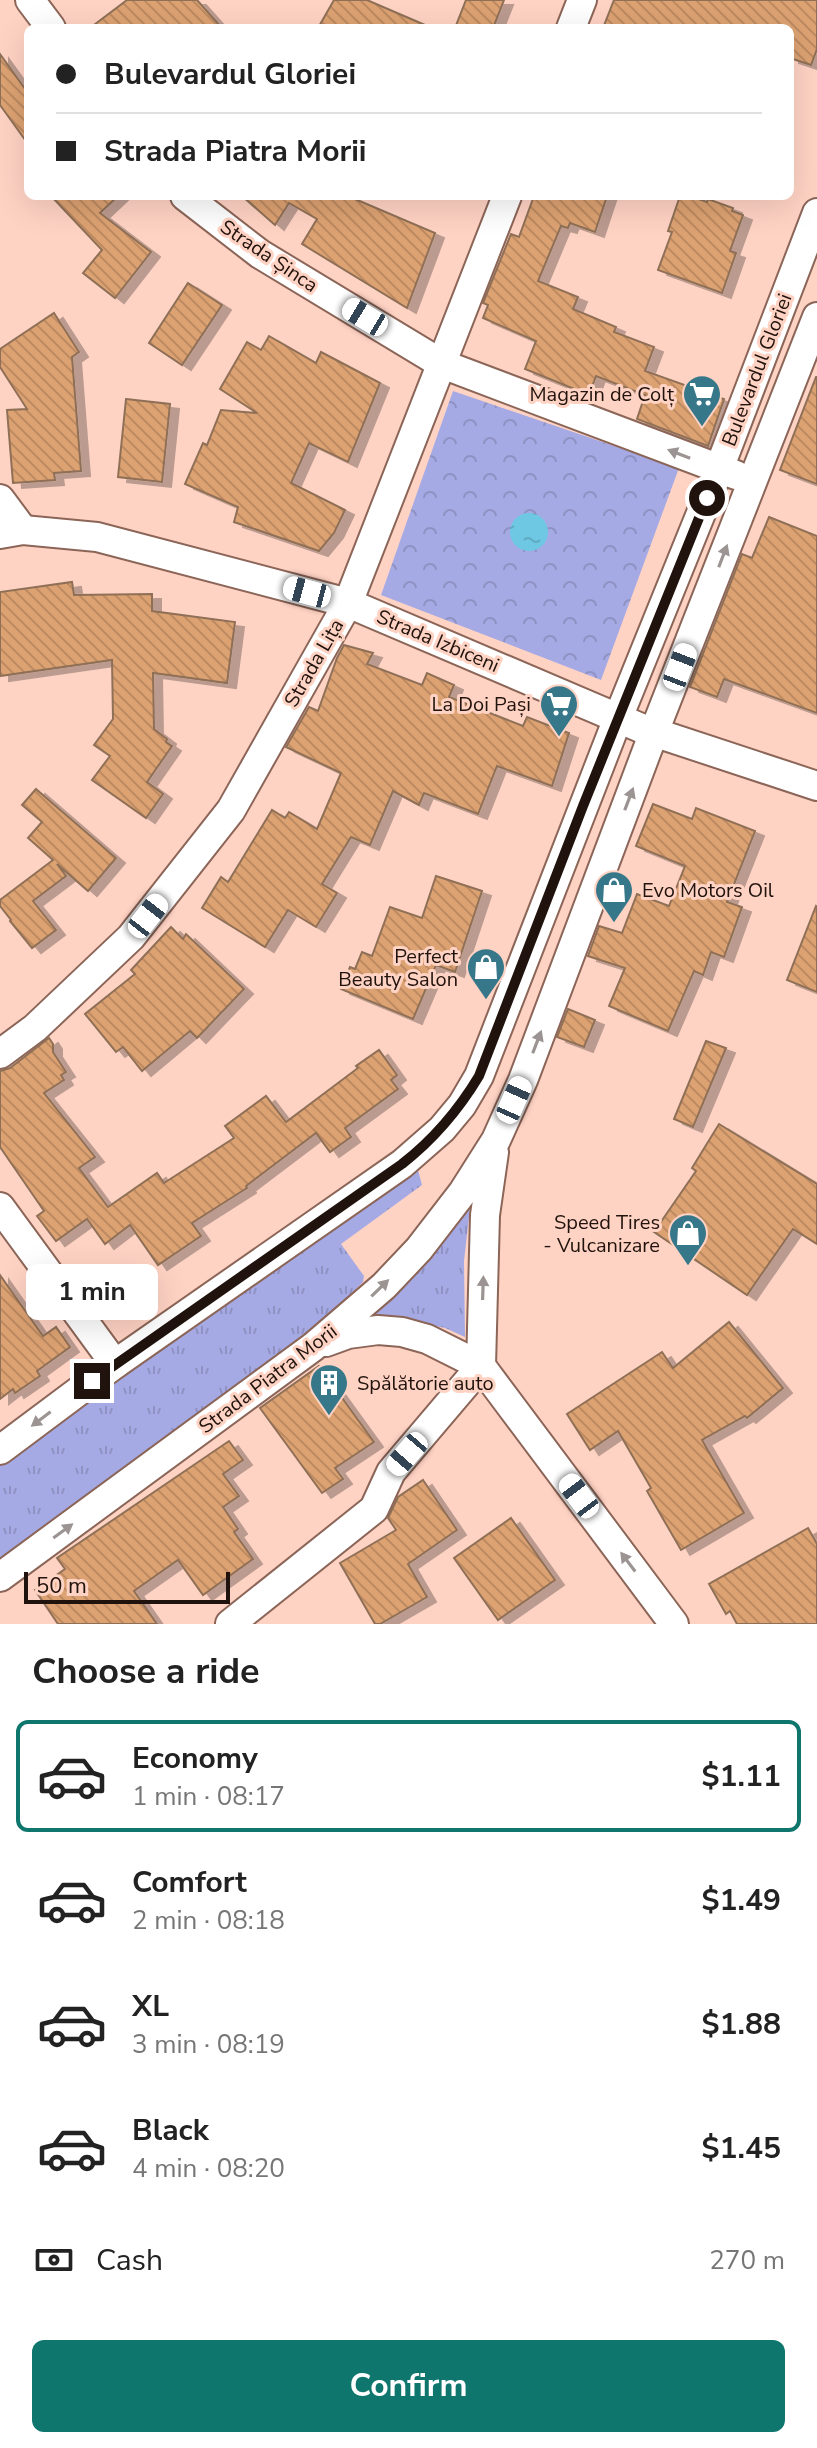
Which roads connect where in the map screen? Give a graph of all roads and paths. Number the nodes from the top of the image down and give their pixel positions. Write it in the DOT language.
graph roads {
  1 [pos="30,0"];
  2 [pos="581,0"];
  3 [pos="48,24"];
  4 [pos="572,24"];
  5 [pos="190,200"];
  6 [pos="505,200"];
  7 [pos="817,213"];
  8 [pos="817,317"];
  9 [pos="442,364"];
  10 [pos="719,469"];
  11 [pos="752,481"];
  12 [pos="0,499"];
  13 [pos="12,532"];
  14 [pos="348,603"];
  15 [pos="618,718"];
  16 [pos="654,732"];
  17 [pos="817,786"];
  18 [pos="0,1054"];
  19 [pos="462,1105"];
  20 [pos="496,1140"];
  21 [pos="0,1207"];
  22 [pos="313,1347"];
  23 [pos="115,1364"];
  24 [pos="481,1366"];
  25 [pos="0,1450"];
  26 [pos="0,1577"];
  27 [pos="230,1624"];
  28 [pos="674,1624"];
  1 -- 3 [label="street"];
  2 -- 4 [label="street"];
  5 -- 9 [label="street, Strada Șinca"];
  6 -- 9 [label="street, Strada Lița"];
  7 -- 10 [label="street, Bulevardul Gloriei"];
  8 -- 11 [label="street, Bulevardul Gloriei"];
  10 -- 9 [label="street, Strada Șinca, one-way"];
  9 -- 14 [label="street, Strada Lița"];
  10 -- 11 [label="street, Strada Șinca"];
  10 -- 15 [label="street, Bulevardul Gloriei"];
  16 -- 11 [label="street, Bulevardul Gloriei, one-way"];
  12 -- 13 [label="street"];
  13 -- 14 [label="street, Strada Izbiceni"];
  14 -- 15 [label="street, Strada Izbiceni"];
  14 -- 18 [label="street, Strada Lița"];
  15 -- 16 [label="street, Strada Izbiceni"];
  15 -- 19 [label="street, Bulevardul Gloriei"];
  16 -- 17 [label="street, Strada Izbiceni"];
  20 -- 16 [label="street, Bulevardul Gloriei, one-way"];
  19 -- 20 [label="street"];
  19 -- 23 [label="street"];
  22 -- 20 [label="street, Strada Piatra Morii, one-way"];
  24 -- 20 [label="street, one-way"];
  21 -- 23 [label="street"];
  22 -- 24 [label="street"];
  26 -- 22 [label="street, Strada Piatra Morii, one-way"];
  23 -- 25 [label="street, one-way"];
  24 -- 27 [label="street"];
  28 -- 24 [label="street, one-way"];
}
